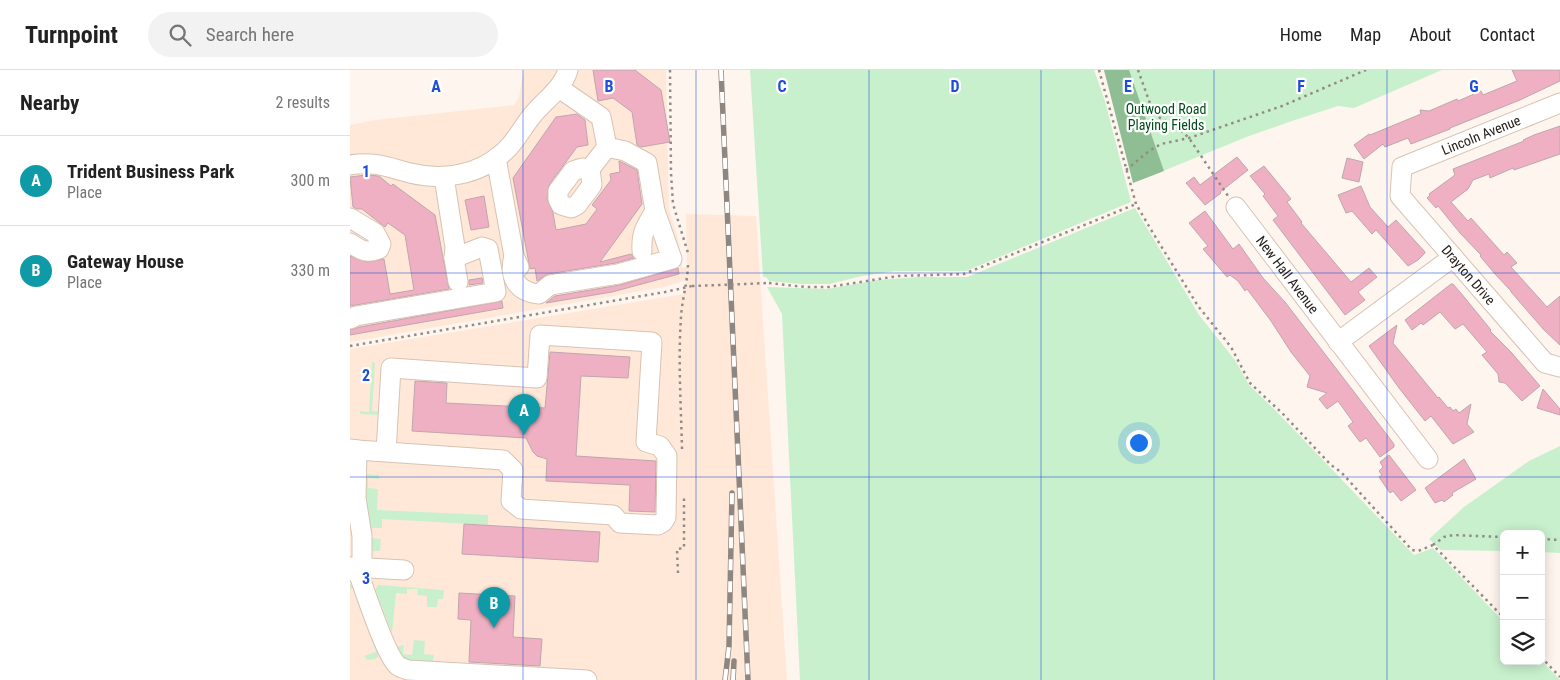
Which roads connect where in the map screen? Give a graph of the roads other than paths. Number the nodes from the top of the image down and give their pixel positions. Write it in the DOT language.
graph roads {
  1 [pos="568,70"];
  2 [pos="559,88"];
  3 [pos="1560,103"];
  4 [pos="607,147"];
  5 [pos="496,158"];
  6 [pos="350,165"];
  7 [pos="1402,167"];
  8 [pos="590,168"];
  9 [pos="444,177"];
  10 [pos="1236,208"];
  11 [pos="656,211"];
  12 [pos="350,218"];
  13 [pos="350,243"];
  14 [pos="642,251"];
  15 [pos="514,256"];
  16 [pos="1453,257"];
  17 [pos="454,258"];
  18 [pos="458,282"];
  19 [pos="537,284"];
  20 [pos="350,319"];
  21 [pos="1338,342"];
  22 [pos="1560,367"];
  23 [pos="353,449"];
  24 [pos="386,452"];
  25 [pos="1428,459"];
  26 [pos="354,568"];
  27 [pos="404,570"];
  28 [pos="430,675"];
  29 [pos="588,680"];
  1 -- 2 [label="street"];
  2 -- 4 [label="street"];
  2 -- 5 [label="street"];
  3 -- 7 [label="street, Lincoln Avenue"];
  4 -- 8 [label="street"];
  4 -- 11 [label="street"];
  5 -- 9 [label="street"];
  5 -- 15 [label="street"];
  6 -- 9 [label="street"];
  7 -- 16 [label="street, Drayton Drive"];
  9 -- 17 [label="street"];
  10 -- 21 [label="street, New Hall Avenue"];
  11 -- 14 [label="street"];
  11 -- 15 [label="street"];
  12 -- 13 [label="street"];
  15 -- 19 [label="street"];
  16 -- 21 [label="street"];
  16 -- 22 [label="street, Drayton Drive"];
  17 -- 18 [label="street"];
  17 -- 20 [label="street"];
  21 -- 25 [label="street, New Hall Avenue"];
  23 -- 24 [label="street"];
  23 -- 26 [label="street"];
  24 -- 24 [label="street"];
  26 -- 27 [label="street"];
  26 -- 28 [label="street"];
  28 -- 29 [label="street"];
}
